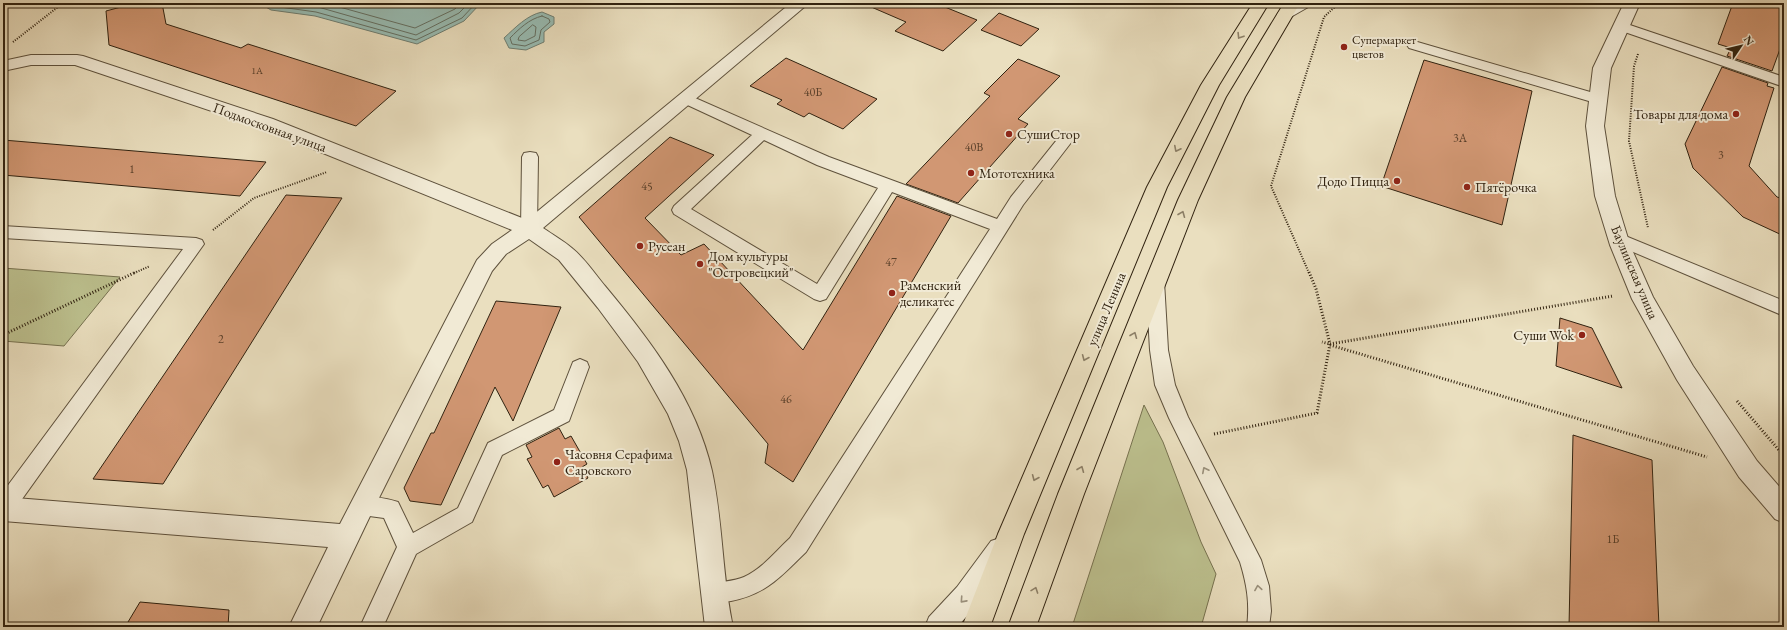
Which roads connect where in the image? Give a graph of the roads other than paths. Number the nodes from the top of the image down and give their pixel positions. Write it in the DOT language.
graph roads {
  1 [pos="801,3"];
  2 [pos="1261,3"];
  3 [pos="1305,3"];
  4 [pos="1632,3"];
  5 [pos="1288,9"];
  6 [pos="1621,26"];
  7 [pos="1414,45"];
  8 [pos="3,66"];
  9 [pos="1784,82"];
  10 [pos="686,99"];
  11 [pos="1599,99"];
  12 [pos="762,134"];
  13 [pos="1065,140"];
  14 [pos="530,157"];
  15 [pos="888,185"];
  16 [pos="1001,226"];
  17 [pos="529,229"];
  18 [pos="3,232"];
  19 [pos="1618,239"];
  20 [pos="1155,281"];
  21 [pos="1784,309"];
  22 [pos="580,367"];
  23 [pos="362,506"];
  24 [pos="3,509"];
  25 [pos="1784,510"];
  26 [pos="1011,534"];
  27 [pos="347,537"];
  28 [pos="408,547"];
  29 [pos="715,594"];
  30 [pos="303,627"];
  31 [pos="371,627"];
  32 [pos="718,627"];
  33 [pos="939,627"];
  34 [pos="976,627"];
  35 [pos="1022,627"];
  36 [pos="1258,627"];
  1 -- 10 [label="street"];
  2 -- 26 [label="main road, улица Ленина, one-way"];
  3 -- 5 [label="lane"];
  4 -- 6 [label="street, Баулинская улица"];
  20 -- 5 [label="main road, one-way"];
  6 -- 9 [label="lane"];
  6 -- 11 [label="street, Баулинская улица"];
  7 -- 11 [label="lane"];
  8 -- 17 [label="street, Подмосковная улица"];
  10 -- 12 [label="lane"];
  10 -- 17 [label="street"];
  11 -- 19 [label="street, Баулинская улица"];
  12 -- 15 [label="lane"];
  12 -- 15 [label="lane"];
  13 -- 16 [label="lane"];
  14 -- 17 [label="lane"];
  15 -- 16 [label="lane"];
  16 -- 29 [label="lane"];
  17 -- 23 [label="street"];
  17 -- 29 [label="street, Подмосковная улица"];
  18 -- 24 [label="lane"];
  19 -- 21 [label="lane"];
  19 -- 25 [label="street, Баулинская улица"];
  35 -- 20 [label="main road, one-way"];
  36 -- 20 [label="lane, one-way"];
  22 -- 28 [label="lane"];
  23 -- 27 [label="street"];
  23 -- 28 [label="lane"];
  24 -- 27 [label="street"];
  26 -- 33 [label="street, one-way"];
  26 -- 34 [label="main road, улица Ленина"];
  27 -- 30 [label="street"];
  28 -- 31 [label="lane"];
  29 -- 32 [label="street, Подмосковная улица"];
}
